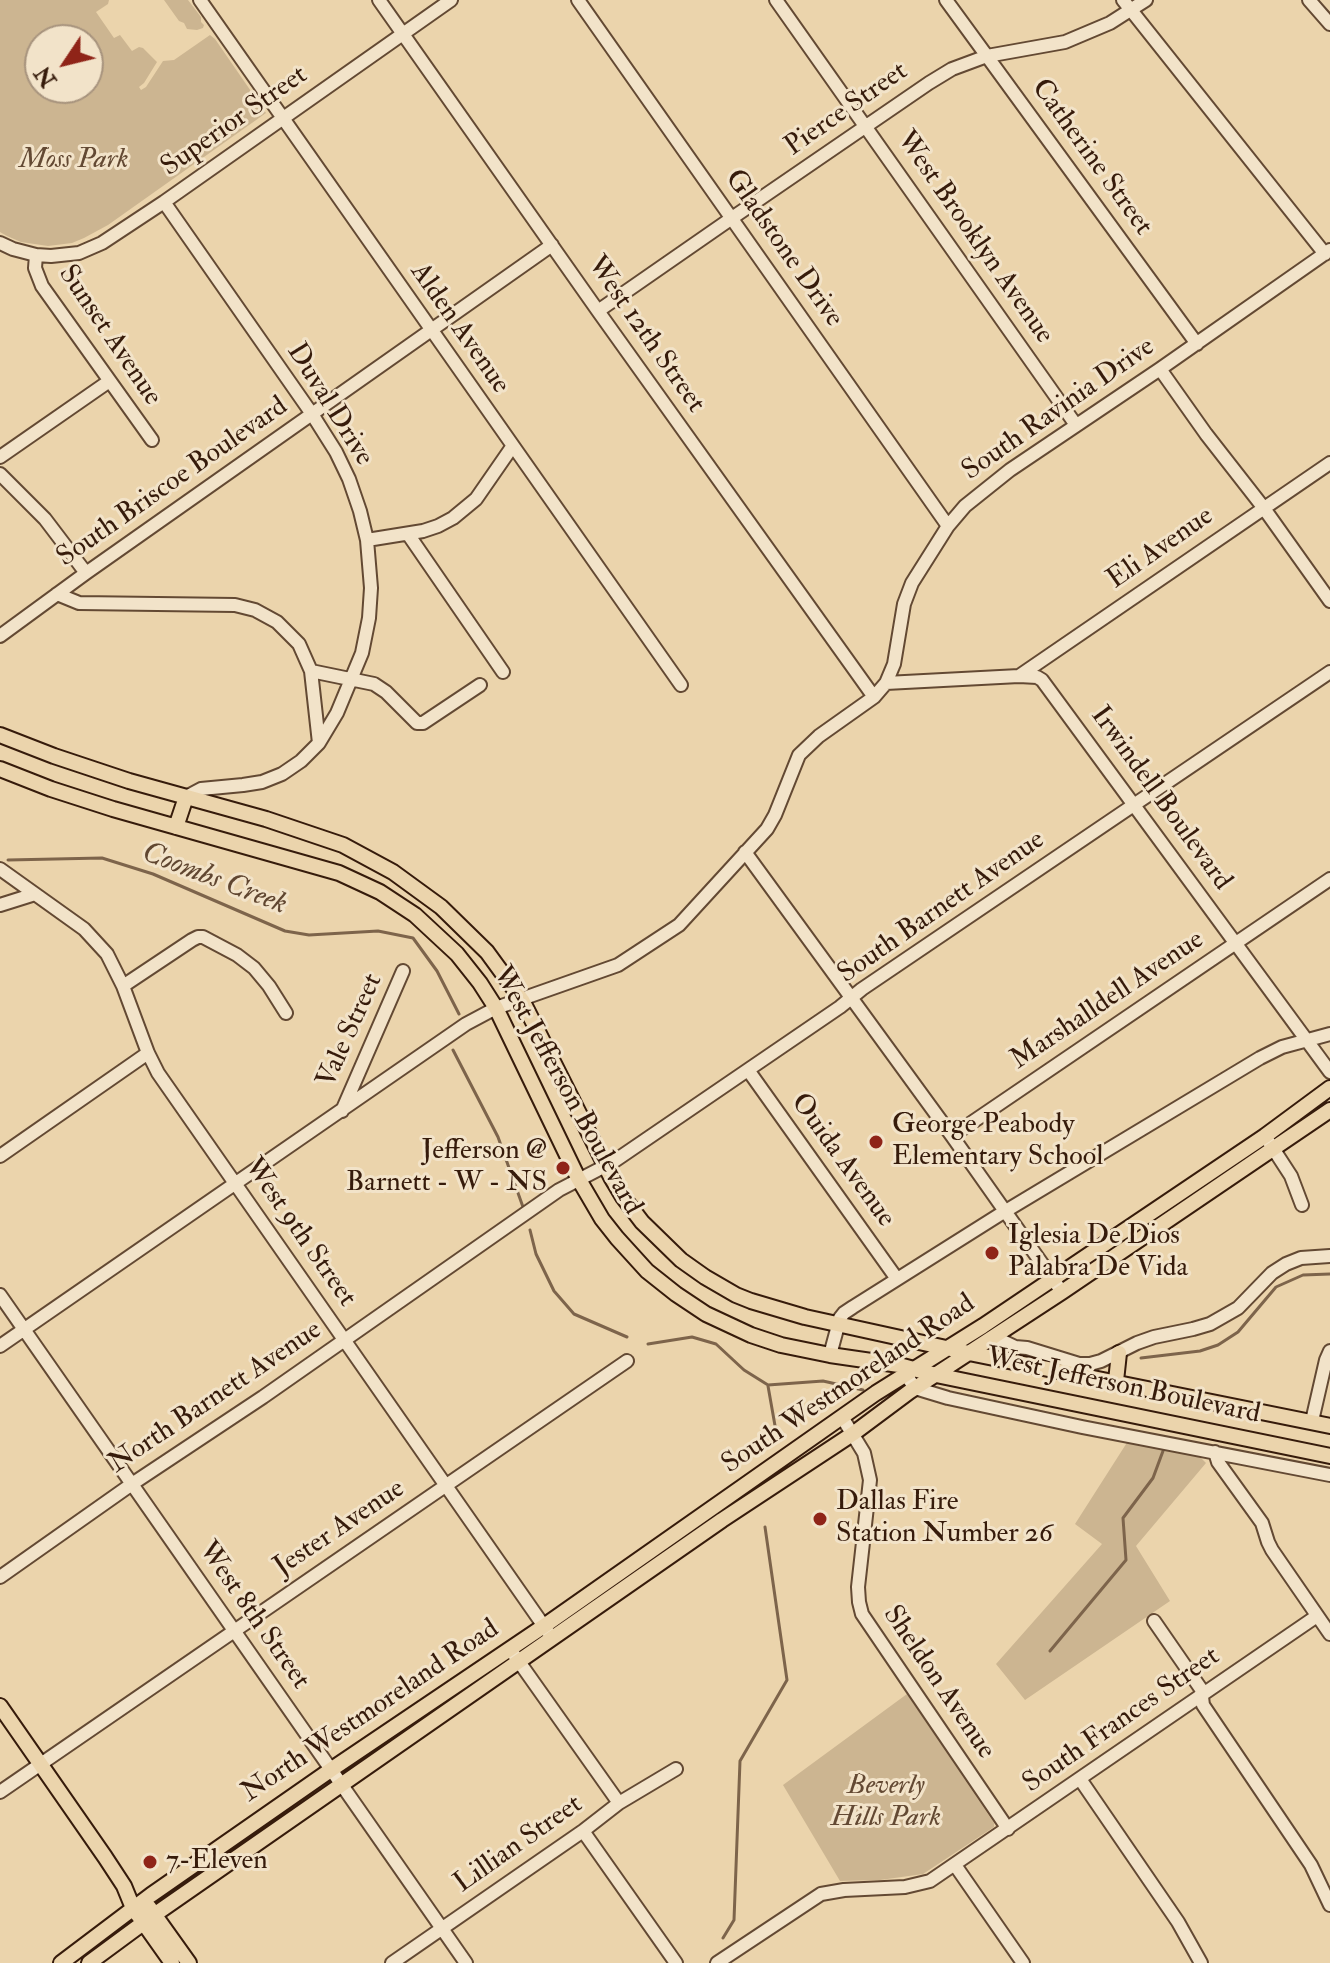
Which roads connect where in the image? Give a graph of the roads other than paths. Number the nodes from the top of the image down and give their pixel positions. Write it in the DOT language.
graph roads {
  1 [pos="200,0"];
  2 [pos="379,0"];
  3 [pos="451,0"];
  4 [pos="578,0"];
  5 [pos="776,0"];
  6 [pos="946,0"];
  7 [pos="1146,0"];
  8 [pos="1309,0"];
  9 [pos="1127,5"];
  10 [pos="1330,24"];
  11 [pos="403,34"];
  12 [pos="987,56"];
  13 [pos="282,117"];
  14 [pos="866,127"];
  15 [pos="164,202"];
  16 [pos="732,218"];
  17 [pos="0,243"];
  18 [pos="552,245"];
  19 [pos="1327,252"];
  20 [pos="36,255"];
  21 [pos="598,311"];
  22 [pos="431,330"];
  23 [pos="1197,344"];
  24 [pos="1160,369"];
  25 [pos="108,382"];
  26 [pos="312,414"];
  27 [pos="1076,425"];
  28 [pos="152,440"];
  29 [pos="512,447"];
  30 [pos="0,457"];
  31 [pos="1330,463"];
  32 [pos="0,474"];
  33 [pos="1263,507"];
  34 [pos="948,526"];
  35 [pos="408,534"];
  36 [pos="367,540"];
  37 [pos="86,573"];
  38 [pos="57,594"];
  39 [pos="1330,601"];
  40 [pos="0,636"];
  41 [pos="311,671"];
  42 [pos="503,672"];
  43 [pos="1330,672"];
  44 [pos="1019,676"];
  45 [pos="352,678"];
  46 [pos="886,683"];
  47 [pos="480,685"];
  48 [pos="681,685"];
  49 [pos="874,697"];
  50 [pos="0,735"];
  51 [pos="319,743"];
  52 [pos="0,769"];
  53 [pos="186,797"];
  54 [pos="1134,805"];
  55 [pos="176,827"];
  56 [pos="745,852"];
  57 [pos="0,869"];
  58 [pos="1330,879"];
  59 [pos="35,894"];
  60 [pos="0,905"];
  61 [pos="1235,944"];
  62 [pos="403,971"];
  63 [pos="123,986"];
  64 [pos="852,998"];
  65 [pos="522,1000"];
  66 [pos="496,1008"];
  67 [pos="286,1013"];
  68 [pos="1330,1034"];
  69 [pos="1306,1039"];
  70 [pos="148,1053"];
  71 [pos="748,1070"];
  72 [pos="1330,1072"];
  73 [pos="1330,1088"];
  74 [pos="1330,1110"];
  75 [pos="342,1111"];
  76 [pos="952,1136"];
  77 [pos="1269,1142"];
  78 [pos="0,1156"];
  79 [pos="606,1166"];
  80 [pos="578,1178"];
  81 [pos="236,1184"];
  82 [pos="1302,1205"];
  83 [pos="1006,1211"];
  84 [pos="1330,1256"];
  85 [pos="1053,1278"];
  86 [pos="897,1279"];
  87 [pos="1062,1292"];
  88 [pos="0,1295"];
  89 [pos="838,1324"];
  90 [pos="1012,1325"];
  91 [pos="24,1330"];
  92 [pos="994,1337"];
  93 [pos="344,1340"];
  94 [pos="0,1346"];
  95 [pos="949,1348"];
  96 [pos="1027,1348"];
  97 [pos="1330,1351"];
  98 [pos="969,1353"];
  99 [pos="1119,1353"];
  100 [pos="830,1355"];
  101 [pos="865,1359"];
  102 [pos="627,1361"];
  103 [pos="911,1372"];
  104 [pos="936,1375"];
  105 [pos="1116,1381"];
  106 [pos="915,1388"];
  107 [pos="876,1393"];
  108 [pos="842,1417"];
  109 [pos="1312,1421"];
  110 [pos="1330,1426"];
  111 [pos="854,1433"];
  112 [pos="1215,1452"];
  113 [pos="1330,1456"];
  114 [pos="1330,1475"];
  115 [pos="132,1484"];
  116 [pos="446,1486"];
  117 [pos="718,1514"];
  118 [pos="0,1577"];
  119 [pos="1317,1616"];
  120 [pos="1154,1621"];
  121 [pos="234,1630"];
  122 [pos="548,1633"];
  123 [pos="1330,1634"];
  124 [pos="510,1649"];
  125 [pos="519,1662"];
  126 [pos="1201,1697"];
  127 [pos="0,1706"];
  128 [pos="41,1764"];
  129 [pos="332,1769"];
  130 [pos="676,1769"];
  131 [pos="1080,1779"];
  132 [pos="342,1784"];
  133 [pos="0,1792"];
  134 [pos="619,1803"];
  135 [pos="1008,1829"];
  136 [pos="583,1831"];
  137 [pos="955,1865"];
  138 [pos="138,1904"];
  139 [pos="1330,1905"];
  140 [pos="149,1919"];
  141 [pos="442,1928"];
  142 [pos="69,1960"];
  143 [pos="89,1963"];
  144 [pos="172,1963"];
  145 [pos="189,1963"];
  146 [pos="392,1963"];
  147 [pos="466,1963"];
  148 [pos="676,1963"];
  149 [pos="717,1963"];
  150 [pos="1023,1963"];
  151 [pos="1201,1963"];
  1 -- 13 [label="street, Alden Avenue"];
  2 -- 11 [label="street, West 12th Street"];
  3 -- 11 [label="street, Superior Street"];
  4 -- 16 [label="street, Gladstone Drive"];
  5 -- 14 [label="street, West Brooklyn Avenue"];
  6 -- 12 [label="street, Catherine Street"];
  7 -- 9 [label="street, Pierce Street"];
  8 -- 10 [label="street"];
  9 -- 12 [label="street, Pierce Street"];
  9 -- 19 [label="street"];
  11 -- 13 [label="street, Superior Street"];
  11 -- 18 [label="street, West 12th Street"];
  12 -- 14 [label="street, Pierce Street"];
  12 -- 23 [label="street, Catherine Street"];
  13 -- 15 [label="street, Superior Street"];
  13 -- 22 [label="street, Alden Avenue"];
  14 -- 16 [label="street, Pierce Street"];
  14 -- 27 [label="street, West Brooklyn Avenue"];
  15 -- 20 [label="street, Superior Street"];
  15 -- 26 [label="street, Duval Drive"];
  16 -- 21 [label="street, Pierce Street"];
  16 -- 34 [label="street, Gladstone Drive"];
  17 -- 20 [label="street"];
  18 -- 21 [label="street, West 12th Street"];
  18 -- 22 [label="street, South Briscoe Boulevard"];
  19 -- 23 [label="street, South Ravinia Drive"];
  20 -- 25 [label="street, Sunset Avenue"];
  21 -- 49 [label="street, West 12th Street"];
  22 -- 26 [label="street, South Briscoe Boulevard"];
  22 -- 29 [label="street, Alden Avenue"];
  23 -- 24 [label="street, South Ravinia Drive"];
  24 -- 27 [label="street, South Ravinia Drive"];
  24 -- 33 [label="street"];
  25 -- 28 [label="street, Sunset Avenue"];
  25 -- 30 [label="street"];
  26 -- 36 [label="street, Duval Drive"];
  26 -- 37 [label="street, South Briscoe Boulevard"];
  27 -- 34 [label="street, South Ravinia Drive"];
  29 -- 35 [label="street"];
  29 -- 48 [label="street, Alden Avenue"];
  31 -- 33 [label="street, Eli Avenue"];
  32 -- 37 [label="street"];
  33 -- 39 [label="street"];
  33 -- 44 [label="street, Eli Avenue"];
  34 -- 46 [label="street, South Ravinia Drive"];
  35 -- 36 [label="street"];
  35 -- 42 [label="street"];
  36 -- 45 [label="street, Duval Drive"];
  37 -- 38 [label="street, South Briscoe Boulevard"];
  38 -- 40 [label="street, South Briscoe Boulevard"];
  38 -- 41 [label="street"];
  41 -- 45 [label="street"];
  41 -- 51 [label="street"];
  43 -- 54 [label="street, South Barnett Avenue"];
  44 -- 46 [label="street, Irwindell Boulevard"];
  44 -- 54 [label="street, Irwindell Boulevard"];
  45 -- 47 [label="street"];
  45 -- 51 [label="street, Duval Drive"];
  46 -- 49 [label="street, South Ravinia Drive"];
  49 -- 56 [label="street, South Ravinia Drive"];
  50 -- 53 [label="main road, West Jefferson Boulevard"];
  51 -- 53 [label="street, Duval Drive"];
  52 -- 55 [label="main road, West Jefferson Boulevard"];
  53 -- 55 [label="main road"];
  53 -- 65 [label="main road, West Jefferson Boulevard"];
  54 -- 61 [label="street, Irwindell Boulevard"];
  54 -- 64 [label="street, South Barnett Avenue"];
  55 -- 66 [label="main road, West Jefferson Boulevard"];
  56 -- 64 [label="street"];
  56 -- 65 [label="street, South Ravinia Drive"];
  57 -- 59 [label="street, West 9th Street"];
  58 -- 61 [label="street, Marshalldell Avenue"];
  59 -- 60 [label="street"];
  59 -- 63 [label="street, West 9th Street"];
  61 -- 69 [label="street, Irwindell Boulevard"];
  61 -- 76 [label="street, Marshalldell Avenue"];
  62 -- 75 [label="street, Vale Street"];
  63 -- 67 [label="street"];
  63 -- 70 [label="street, West 9th Street"];
  64 -- 71 [label="street, South Barnett Avenue"];
  64 -- 76 [label="street"];
  65 -- 66 [label="street, South Ravinia Drive"];
  65 -- 79 [label="main road, West Jefferson Boulevard"];
  66 -- 75 [label="street, South Ravinia Drive"];
  66 -- 80 [label="main road, West Jefferson Boulevard"];
  68 -- 69 [label="street"];
  69 -- 72 [label="street, Irwindell Boulevard"];
  69 -- 83 [label="street"];
  70 -- 78 [label="street"];
  70 -- 81 [label="street, West 9th Street"];
  71 -- 79 [label="street, South Barnett Avenue"];
  71 -- 86 [label="street, Ouida Avenue"];
  73 -- 77 [label="main road, South Westmoreland Road"];
  74 -- 77 [label="main road, South Westmoreland Road"];
  75 -- 81 [label="street, South Ravinia Drive"];
  76 -- 83 [label="street"];
  77 -- 82 [label="street"];
  77 -- 85 [label="main road, South Westmoreland Road"];
  77 -- 87 [label="main road, South Westmoreland Road"];
  79 -- 80 [label="street, South Barnett Avenue"];
  79 -- 89 [label="main road, West Jefferson Boulevard"];
  80 -- 93 [label="street, North Barnett Avenue"];
  80 -- 100 [label="main road, West Jefferson Boulevard"];
  81 -- 91 [label="street, South Ravinia Drive"];
  81 -- 93 [label="street, West 9th Street"];
  83 -- 85 [label="street"];
  83 -- 86 [label="street"];
  84 -- 99 [label="street"];
  85 -- 87 [label="street"];
  85 -- 95 [label="main road, South Westmoreland Road"];
  86 -- 89 [label="street"];
  87 -- 90 [label="main road, South Westmoreland Road"];
  88 -- 91 [label="street, West 8th Street"];
  89 -- 95 [label="main road, West Jefferson Boulevard"];
  89 -- 100 [label="street"];
  90 -- 92 [label="main road, South Westmoreland Road"];
  90 -- 96 [label="street"];
  91 -- 94 [label="street, South Ravinia Drive"];
  91 -- 115 [label="street, West 8th Street"];
  92 -- 96 [label="street"];
  92 -- 98 [label="main road, South Westmoreland Road"];
  93 -- 115 [label="street, North Barnett Avenue"];
  93 -- 116 [label="street, West 9th Street"];
  95 -- 98 [label="main road, West Jefferson Boulevard"];
  95 -- 103 [label="main road, South Westmoreland Road"];
  96 -- 99 [label="street"];
  97 -- 109 [label="street"];
  98 -- 104 [label="main road, South Westmoreland Road"];
  98 -- 105 [label="main road, West Jefferson Boulevard"];
  99 -- 105 [label="main road"];
  100 -- 101 [label="main road, West Jefferson Boulevard"];
  101 -- 103 [label="main road, West Jefferson Boulevard"];
  101 -- 107 [label="main road"];
  102 -- 116 [label="street, Jester Avenue"];
  103 -- 104 [label="main road, West Jefferson Boulevard"];
  103 -- 106 [label="street"];
  103 -- 107 [label="main road, South Westmoreland Road"];
  104 -- 106 [label="main road, South Westmoreland Road"];
  104 -- 113 [label="main road, West Jefferson Boulevard"];
  105 -- 109 [label="main road, West Jefferson Boulevard"];
  106 -- 111 [label="main road, South Westmoreland Road"];
  106 -- 112 [label="street"];
  107 -- 108 [label="main road, South Westmoreland Road"];
  108 -- 111 [label="street, Sheldon Avenue"];
  108 -- 117 [label="main road, South Westmoreland Road"];
  109 -- 110 [label="main road, West Jefferson Boulevard"];
  111 -- 117 [label="main road, South Westmoreland Road"];
  111 -- 135 [label="street, Sheldon Avenue"];
  112 -- 114 [label="street"];
  112 -- 119 [label="street"];
  115 -- 118 [label="street, North Barnett Avenue"];
  115 -- 121 [label="street, West 8th Street"];
  116 -- 121 [label="street, Jester Avenue"];
  116 -- 122 [label="street, West 9th Street"];
  117 -- 122 [label="main road, North Westmoreland Road"];
  119 -- 123 [label="street"];
  119 -- 126 [label="street, South Frances Street"];
  120 -- 126 [label="street"];
  121 -- 128 [label="street, Jester Avenue"];
  121 -- 129 [label="street, West 8th Street"];
  122 -- 124 [label="main road, North Westmoreland Road"];
  122 -- 125 [label="main road, North Westmoreland Road"];
  124 -- 125 [label="street"];
  124 -- 129 [label="main road, North Westmoreland Road"];
  125 -- 132 [label="main road, North Westmoreland Road"];
  125 -- 134 [label="street"];
  126 -- 131 [label="street, South Frances Street"];
  126 -- 139 [label="street"];
  127 -- 128 [label="main road"];
  128 -- 133 [label="street, Jester Avenue"];
  128 -- 138 [label="main road"];
  129 -- 132 [label="street, West 8th Street"];
  129 -- 138 [label="main road, North Westmoreland Road"];
  130 -- 134 [label="street, Lillian Street"];
  131 -- 135 [label="street, South Frances Street"];
  131 -- 151 [label="street"];
  132 -- 140 [label="main road, North Westmoreland Road"];
  132 -- 141 [label="street, West 8th Street"];
  134 -- 136 [label="street, Lillian Street"];
  135 -- 137 [label="street, South Frances Street"];
  136 -- 141 [label="street, Lillian Street"];
  136 -- 148 [label="street"];
  137 -- 149 [label="street, South Frances Street"];
  137 -- 150 [label="street"];
  138 -- 140 [label="main road"];
  138 -- 142 [label="main road, North Westmoreland Road"];
  140 -- 143 [label="main road, North Westmoreland Road"];
  140 -- 144 [label="main road"];
  140 -- 145 [label="main road"];
  141 -- 146 [label="street, Lillian Street"];
  141 -- 147 [label="street, West 8th Street"];
}
